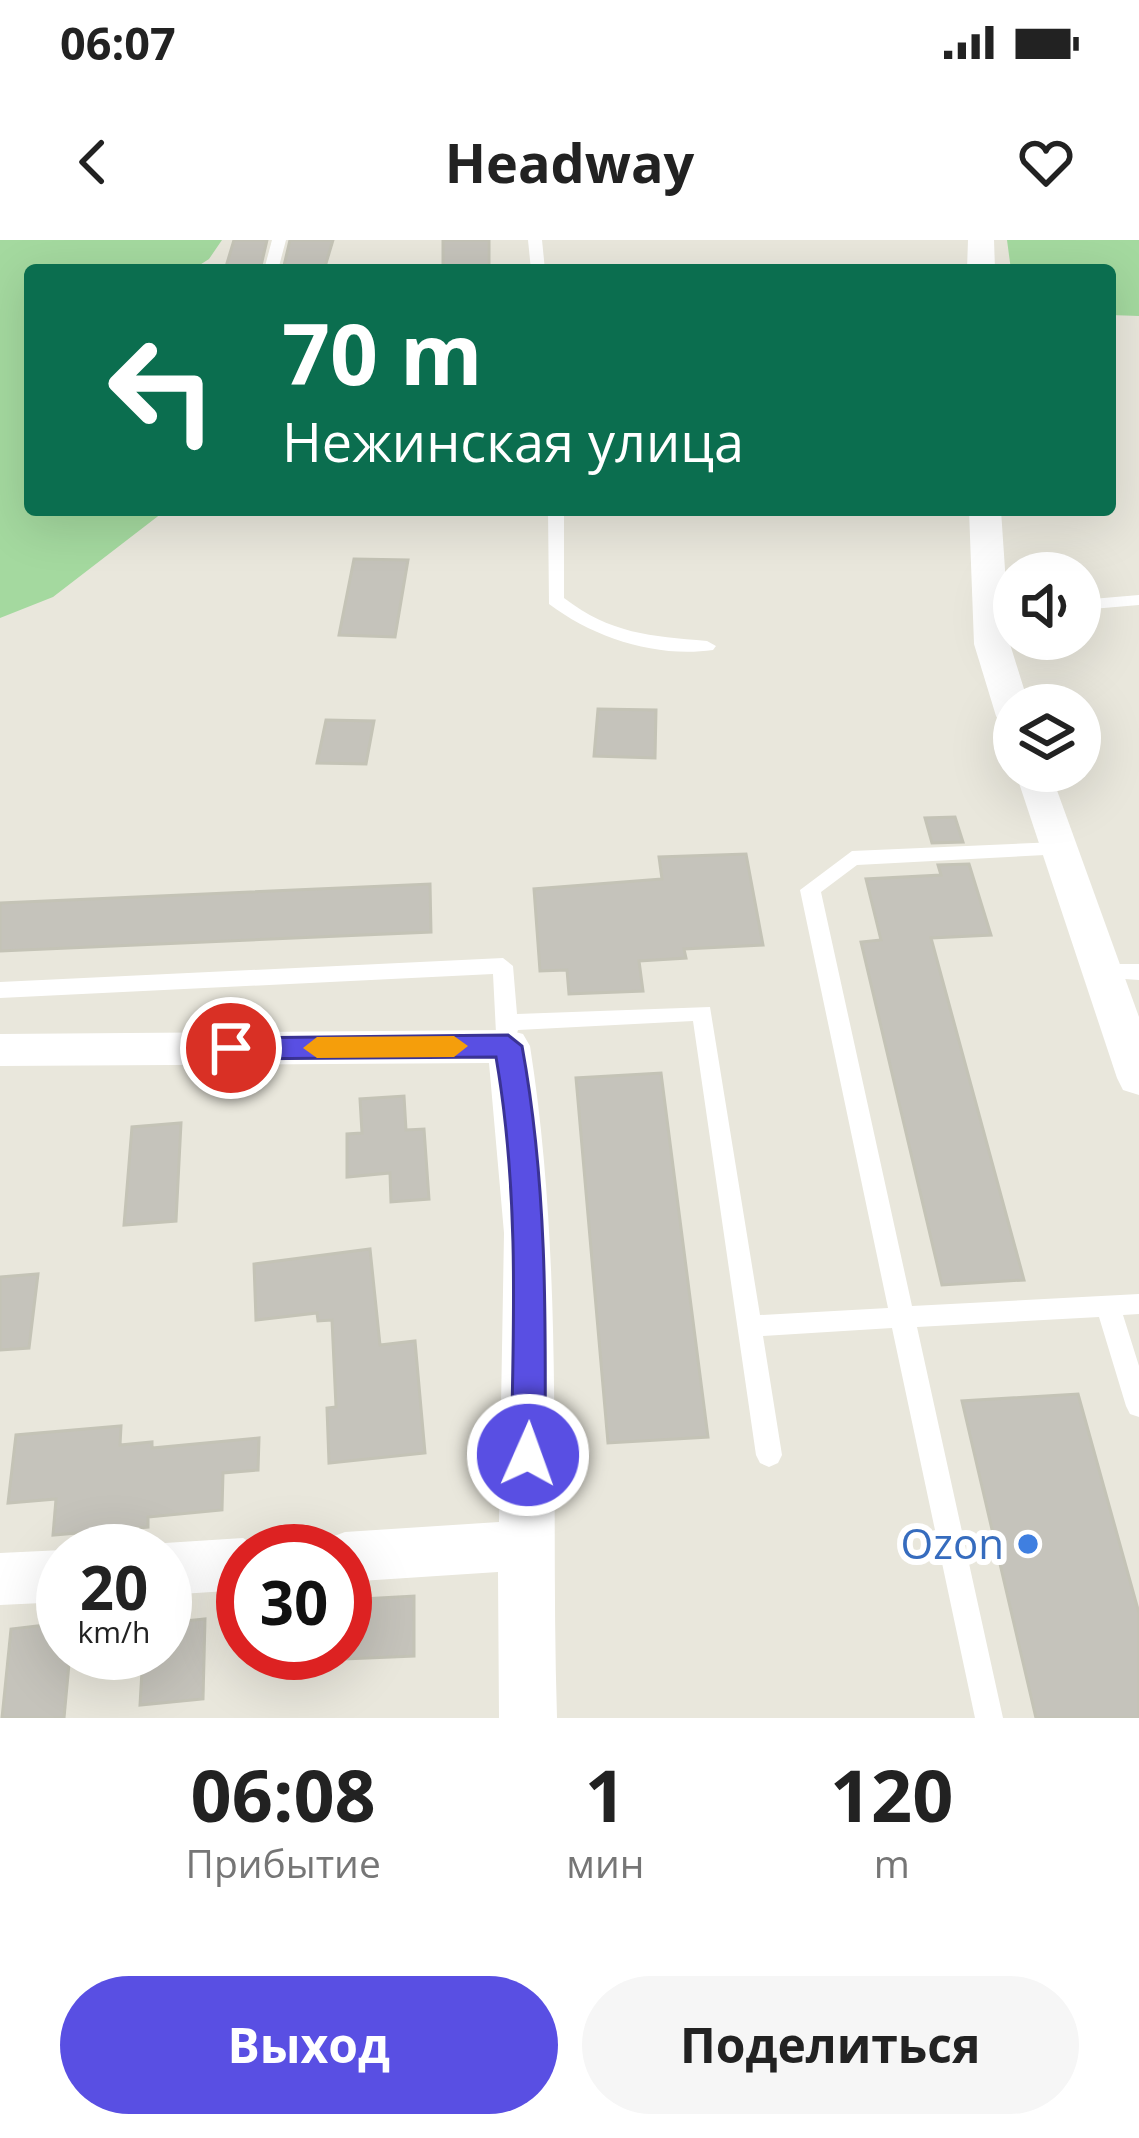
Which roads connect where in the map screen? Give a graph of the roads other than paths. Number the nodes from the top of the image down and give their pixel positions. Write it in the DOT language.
graph roads {
  1 [pos="556,516"];
  2 [pos="986,516"];
  3 [pos="993,558"];
  4 [pos="1139,600"];
  5 [pos="1101,603"];
  6 [pos="706,646"];
  7 [pos="1037,792"];
  8 [pos="1057,849"];
  9 [pos="1121,972"];
  10 [pos="0,990"];
  11 [pos="507,1034"];
  12 [pos="0,1050"];
  13 [pos="1139,1078"];
  14 [pos="1139,1304"];
  15 [pos="1108,1306"];
  16 [pos="903,1317"];
  17 [pos="750,1326"];
  18 [pos="1139,1406"];
  19 [pos="769,1455"];
  20 [pos="525,1545"];
  21 [pos="372,1555"];
  22 [pos="36,1578"];
  23 [pos="0,1580"];
  24 [pos="528,1718"];
  25 [pos="989,1718"];
  1 -- 6 [label="lane"];
  2 -- 3 [label="street"];
  4 -- 5 [label="lane"];
  7 -- 8 [label="street"];
  8 -- 9 [label="street"];
  8 -- 16 [label="lane"];
  9 -- 13 [label="street"];
  10 -- 11 [label="lane"];
  11 -- 12 [label="street"];
  11 -- 17 [label="lane"];
  11 -- 20 [label="street"];
  14 -- 15 [label="lane"];
  15 -- 16 [label="lane"];
  15 -- 18 [label="lane"];
  16 -- 17 [label="lane"];
  16 -- 25 [label="lane"];
  17 -- 19 [label="lane"];
  20 -- 21 [label="street"];
  20 -- 24 [label="street"];
  22 -- 23 [label="street"];
}
